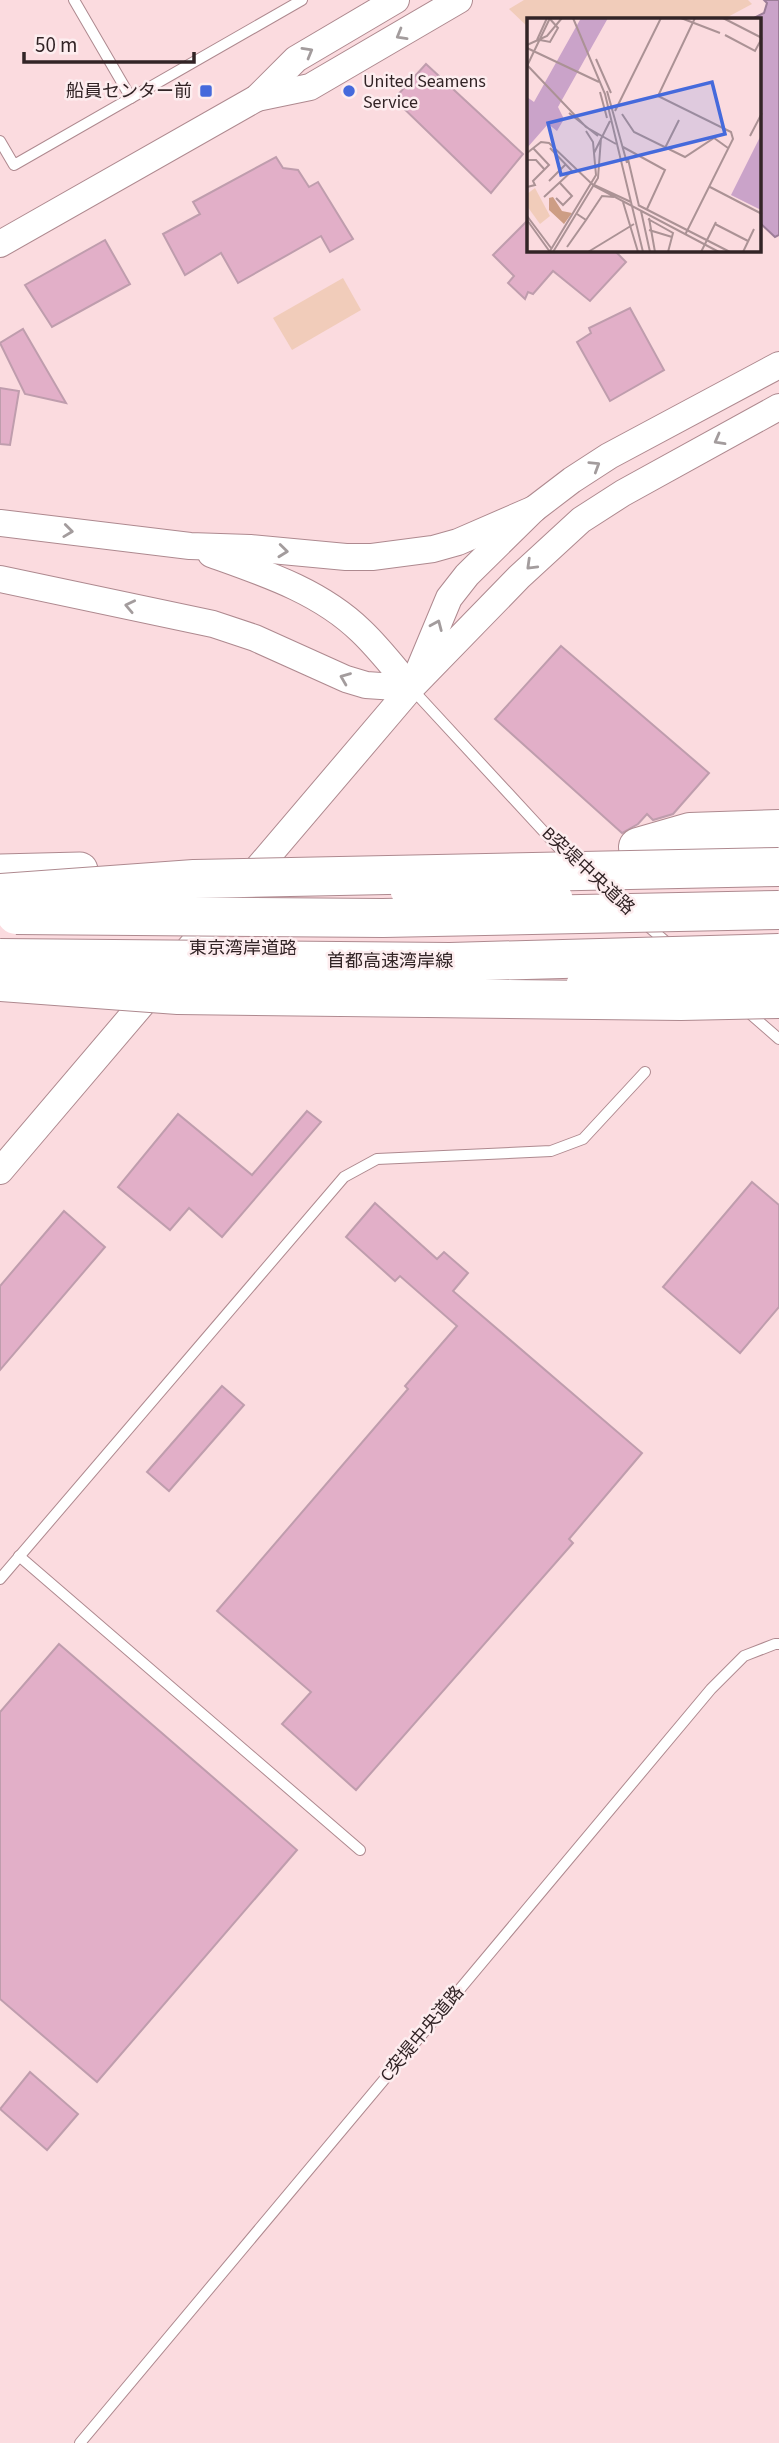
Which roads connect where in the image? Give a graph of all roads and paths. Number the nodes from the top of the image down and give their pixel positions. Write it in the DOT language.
graph roads {
  1 [pos="74,0"];
  2 [pos="302,0"];
  3 [pos="396,0"];
  4 [pos="459,0"];
  5 [pos="257,97"];
  6 [pos="131,98"];
  7 [pos="0,141"];
  8 [pos="0,244"];
  9 [pos="779,365"];
  10 [pos="779,407"];
  11 [pos="534,509"];
  12 [pos="0,523"];
  13 [pos="190,546"];
  14 [pos="0,579"];
  15 [pos="411,688"];
  16 [pos="779,829"];
  17 [pos="779,843"];
  18 [pos="638,847"];
  19 [pos="779,867"];
  20 [pos="83,870"];
  21 [pos="0,872"];
  22 [pos="596,881"];
  23 [pos="0,893"];
  24 [pos="615,898"];
  25 [pos="779,911"];
  26 [pos="0,914"];
  27 [pos="779,924"];
  28 [pos="0,926"];
  29 [pos="779,942"];
  30 [pos="0,945"];
  31 [pos="779,953"];
  32 [pos="0,958"];
  33 [pos="779,970"];
  34 [pos="0,982"];
  35 [pos="779,999"];
  36 [pos="0,1001"];
  37 [pos="184,1014"];
  38 [pos="779,1014"];
  39 [pos="779,1039"];
  40 [pos="645,1072"];
  41 [pos="0,1171"];
  42 [pos="19,1556"];
  43 [pos="0,1578"];
  44 [pos="779,1644"];
  45 [pos="360,1850"];
  46 [pos="80,2443"];
  1 -- 6 [label="lane"];
  2 -- 6 [label="lane"];
  5 -- 3 [label="street, one-way"];
  4 -- 5 [label="street, one-way"];
  5 -- 8 [label="street"];
  6 -- 7 [label="lane"];
  11 -- 9 [label="street, one-way"];
  10 -- 15 [label="street, one-way"];
  13 -- 11 [label="street, one-way"];
  15 -- 11 [label="street, one-way"];
  12 -- 13 [label="street, one-way"];
  13 -- 15 [label="street"];
  15 -- 14 [label="street, one-way"];
  15 -- 22 [label="lane, B突堤中央道路"];
  15 -- 41 [label="street"];
  16 -- 18 [label="highway"];
  17 -- 18 [label="highway"];
  18 -- 20 [label="highway"];
  19 -- 23 [label="highway, bridge"];
  20 -- 21 [label="highway"];
  20 -- 25 [label="highway, bridge"];
  24 -- 39 [label="lane, B突堤中央道路"];
  25 -- 26 [label="highway, bridge"];
  27 -- 28 [label="highway, 東京湾岸道路"];
  29 -- 30 [label="highway, 東京湾岸道路"];
  31 -- 32 [label="highway, 首都高速湾岸線, bridge"];
  33 -- 37 [label="highway, bridge"];
  34 -- 35 [label="highway, bridge"];
  36 -- 37 [label="highway"];
  37 -- 38 [label="highway"];
  40 -- 42 [label="lane"];
  42 -- 43 [label="lane"];
  42 -- 45 [label="lane"];
  44 -- 46 [label="lane, C突堤中央道路"];
}
